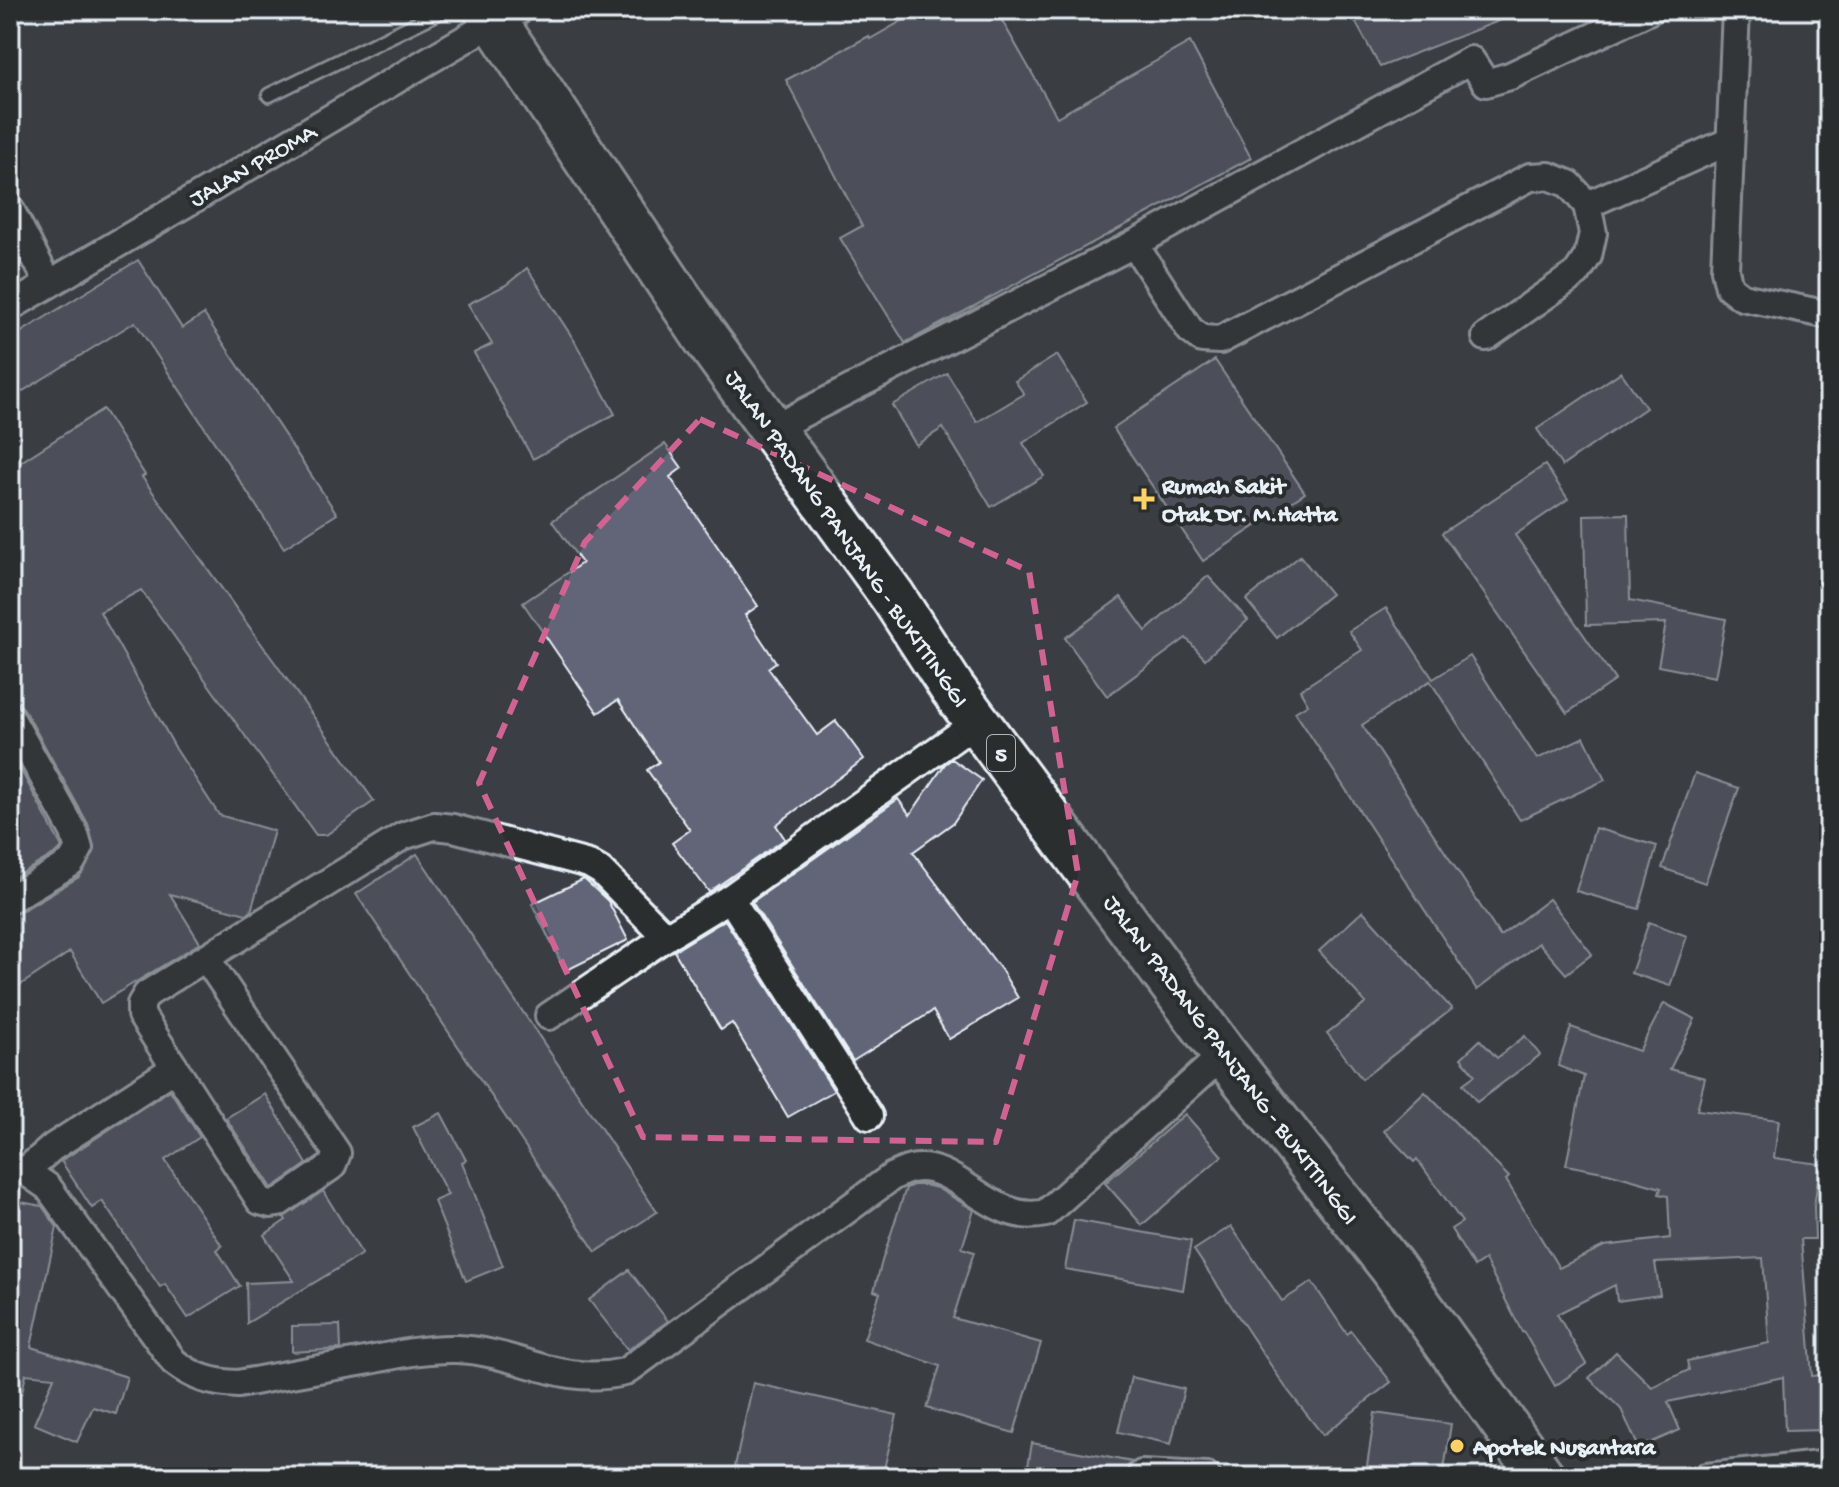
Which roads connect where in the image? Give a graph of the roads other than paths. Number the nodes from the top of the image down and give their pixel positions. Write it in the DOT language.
graph roads {
  1 [pos="444,10"];
  2 [pos="1650,10"];
  3 [pos="1736,10"];
  4 [pos="500,14"];
  5 [pos="269,95"];
  6 [pos="1730,141"];
  7 [pos="1587,205"];
  8 [pos="10,209"];
  9 [pos="1134,244"];
  10 [pos="49,284"];
  11 [pos="10,307"];
  12 [pos="1829,315"];
  13 [pos="1486,337"];
  14 [pos="772,429"];
  15 [pos="10,717"];
  16 [pos="978,721"];
  17 [pos="730,898"];
  18 [pos="10,899"];
  19 [pos="666,937"];
  20 [pos="206,958"];
  21 [pos="549,1016"];
  22 [pos="1224,1054"];
  23 [pos="175,1068"];
  24 [pos="869,1116"];
  25 [pos="18,1169"];
  26 [pos="1829,1464"];
  27 [pos="1142,1474"];
  28 [pos="1207,1477"];
  29 [pos="1542,1477"];
  30 [pos="1706,1477"];
  1 -- 5 [label="lane"];
  2 -- 9 [label="street"];
  3 -- 6 [label="street"];
  4 -- 10 [label="street, JALAN PROMA"];
  4 -- 14 [label="highway, JALAN PADANG PANJANG - BUKITTINGGI / 5"];
  6 -- 7 [label="street"];
  6 -- 12 [label="street"];
  7 -- 9 [label="street"];
  7 -- 13 [label="street"];
  8 -- 10 [label="street"];
  9 -- 14 [label="street"];
  10 -- 11 [label="street, JALAN PROMA"];
  14 -- 16 [label="highway, JALAN PADANG PANJANG - BUKITTINGGI / 5"];
  15 -- 18 [label="street"];
  16 -- 17 [label="street"];
  16 -- 22 [label="highway, JALAN PADANG PANJANG - BUKITTINGGI / 5"];
  17 -- 19 [label="street"];
  17 -- 24 [label="street"];
  19 -- 20 [label="street"];
  19 -- 21 [label="street"];
  20 -- 23 [label="street"];
  20 -- 23 [label="street"];
  22 -- 25 [label="street"];
  22 -- 29 [label="highway, JALAN PADANG PANJANG - BUKITTINGGI / 5"];
  23 -- 25 [label="street"];
  26 -- 30 [label="street"];
  27 -- 28 [label="street"];
}
